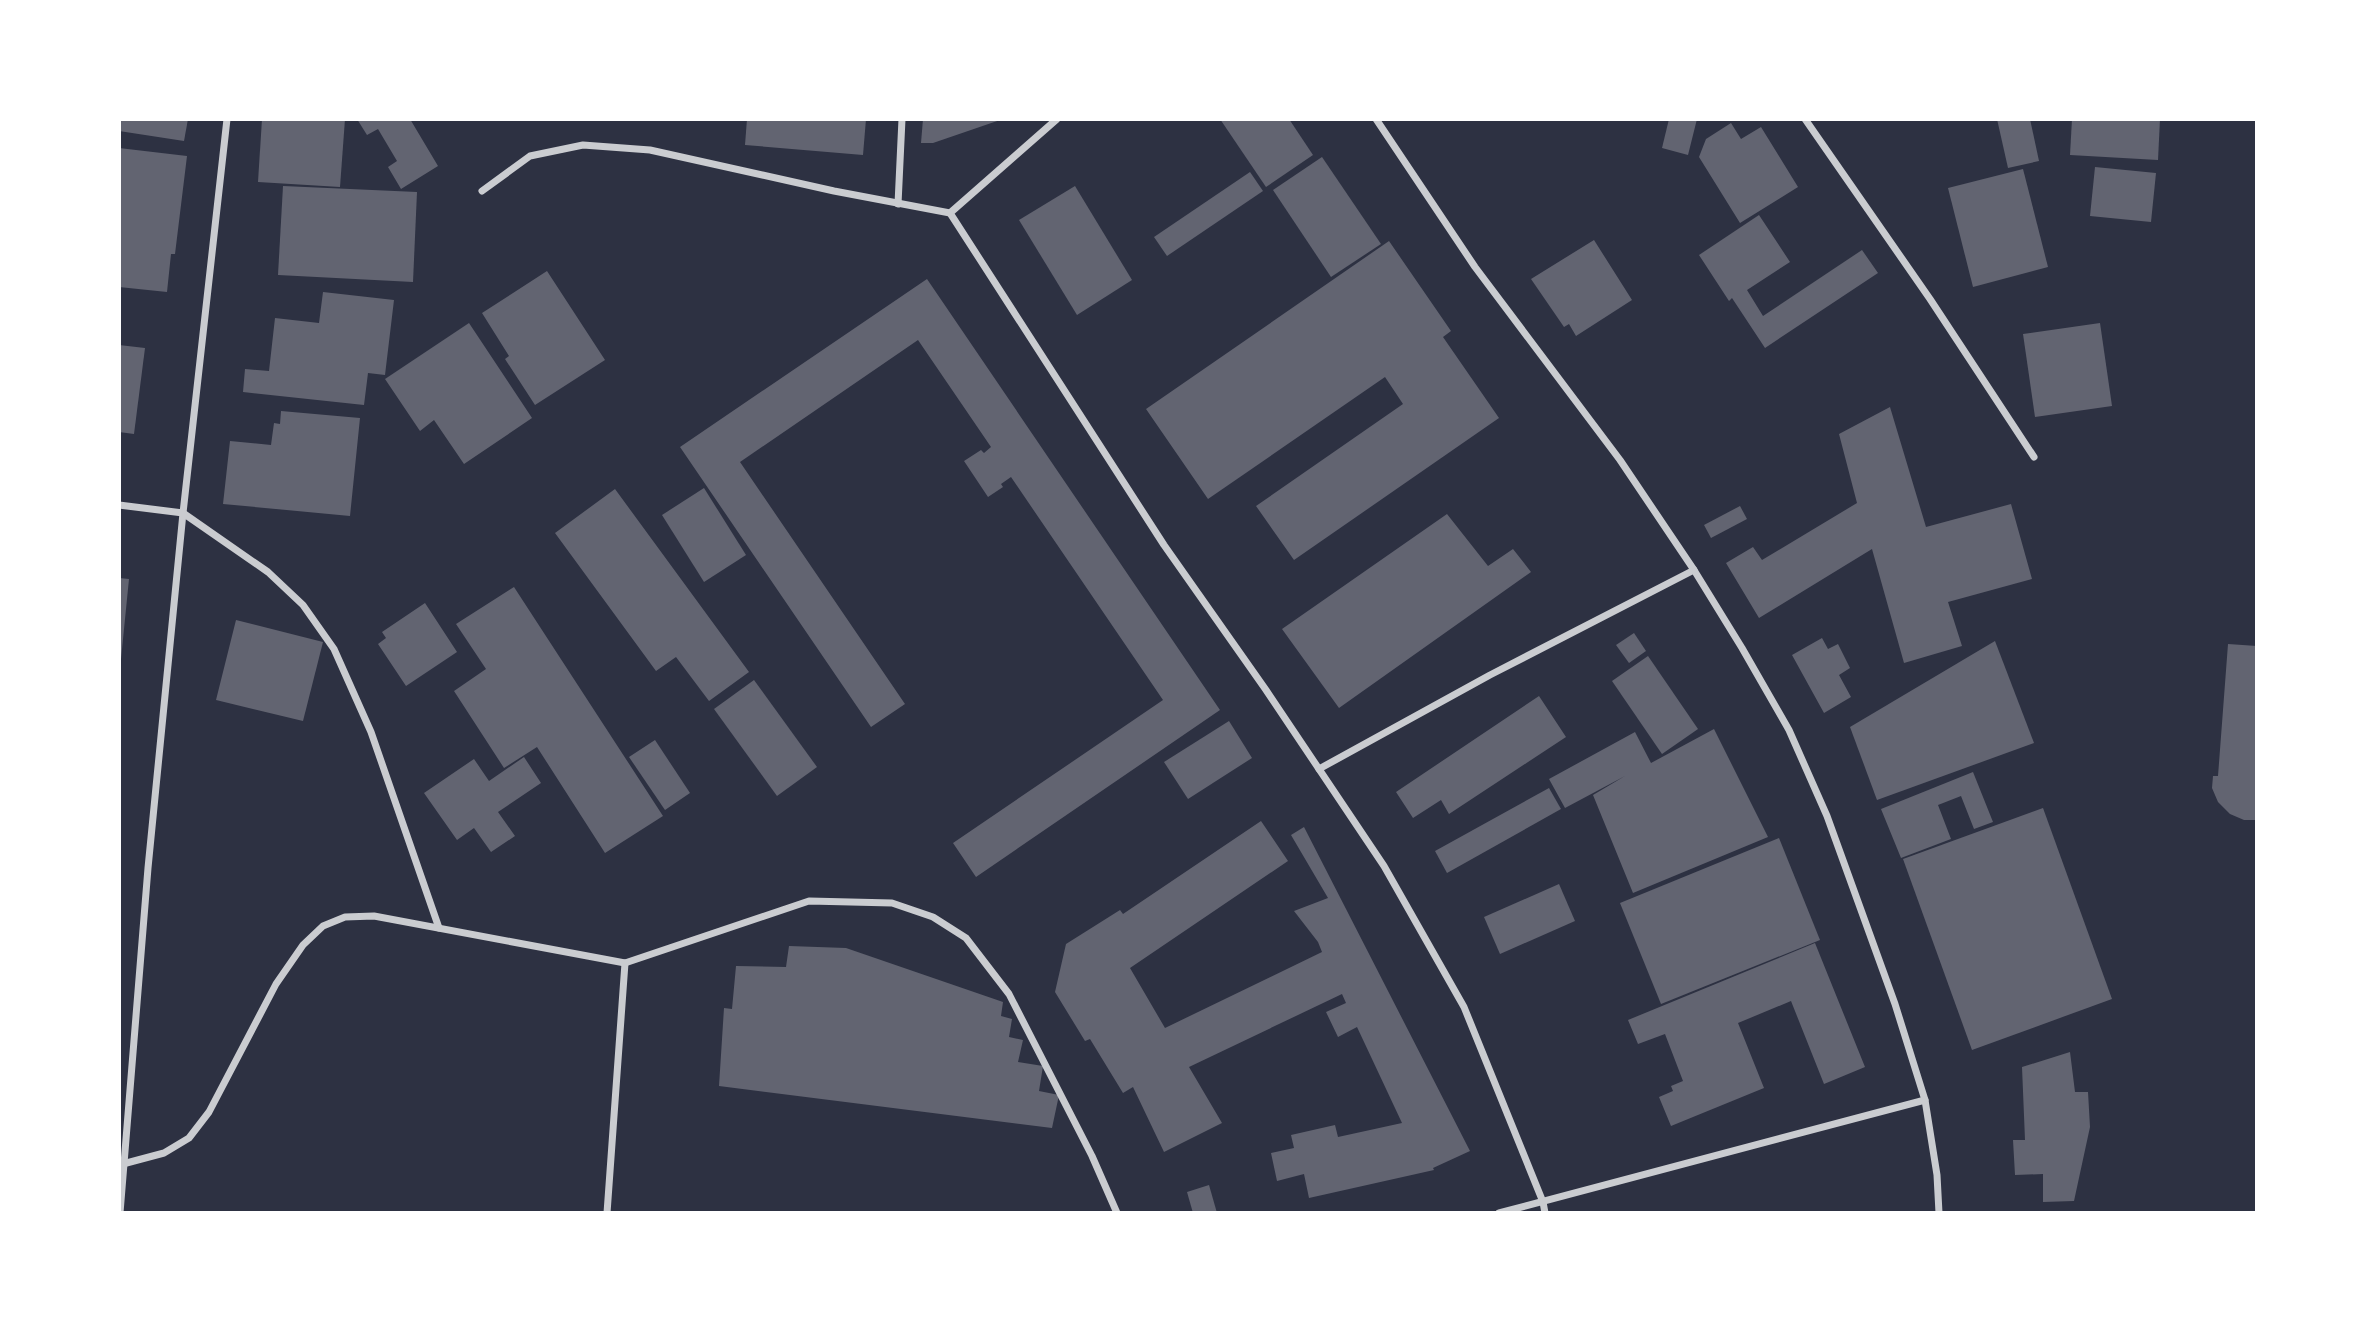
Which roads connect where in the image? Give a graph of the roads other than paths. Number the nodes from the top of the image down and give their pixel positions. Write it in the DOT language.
graph roads {
  1 [pos="227,119"];
  2 [pos="902,119"];
  3 [pos="1057,119"];
  4 [pos="1376,119"];
  5 [pos="1805,119"];
  6 [pos="482,191"];
  7 [pos="898,204"];
  8 [pos="950,213"];
  9 [pos="2034,457"];
  10 [pos="119,505"];
  11 [pos="183,513"];
  12 [pos="1694,570"];
  13 [pos="1319,769"];
  14 [pos="439,928"];
  15 [pos="625,963"];
  16 [pos="1925,1100"];
  17 [pos="121,1165"];
  18 [pos="1544,1202"];
  19 [pos="120,1213"];
  20 [pos="607,1213"];
  21 [pos="1117,1213"];
  22 [pos="1499,1213"];
  23 [pos="1545,1213"];
  24 [pos="1939,1213"];
  1 -- 11 [label="street"];
  2 -- 7 [label="street"];
  3 -- 8 [label="street"];
  4 -- 12 [label="street"];
  5 -- 9 [label="street"];
  6 -- 7 [label="street"];
  7 -- 8 [label="street"];
  8 -- 13 [label="street"];
  10 -- 11 [label="street"];
  11 -- 14 [label="street"];
  11 -- 17 [label="street"];
  12 -- 13 [label="street"];
  12 -- 16 [label="street"];
  13 -- 18 [label="street"];
  14 -- 15 [label="street"];
  14 -- 17 [label="street"];
  15 -- 20 [label="street"];
  15 -- 21 [label="street"];
  16 -- 18 [label="street"];
  16 -- 24 [label="street"];
  17 -- 19 [label="street"];
  18 -- 22 [label="street"];
  18 -- 23 [label="street"];
}
